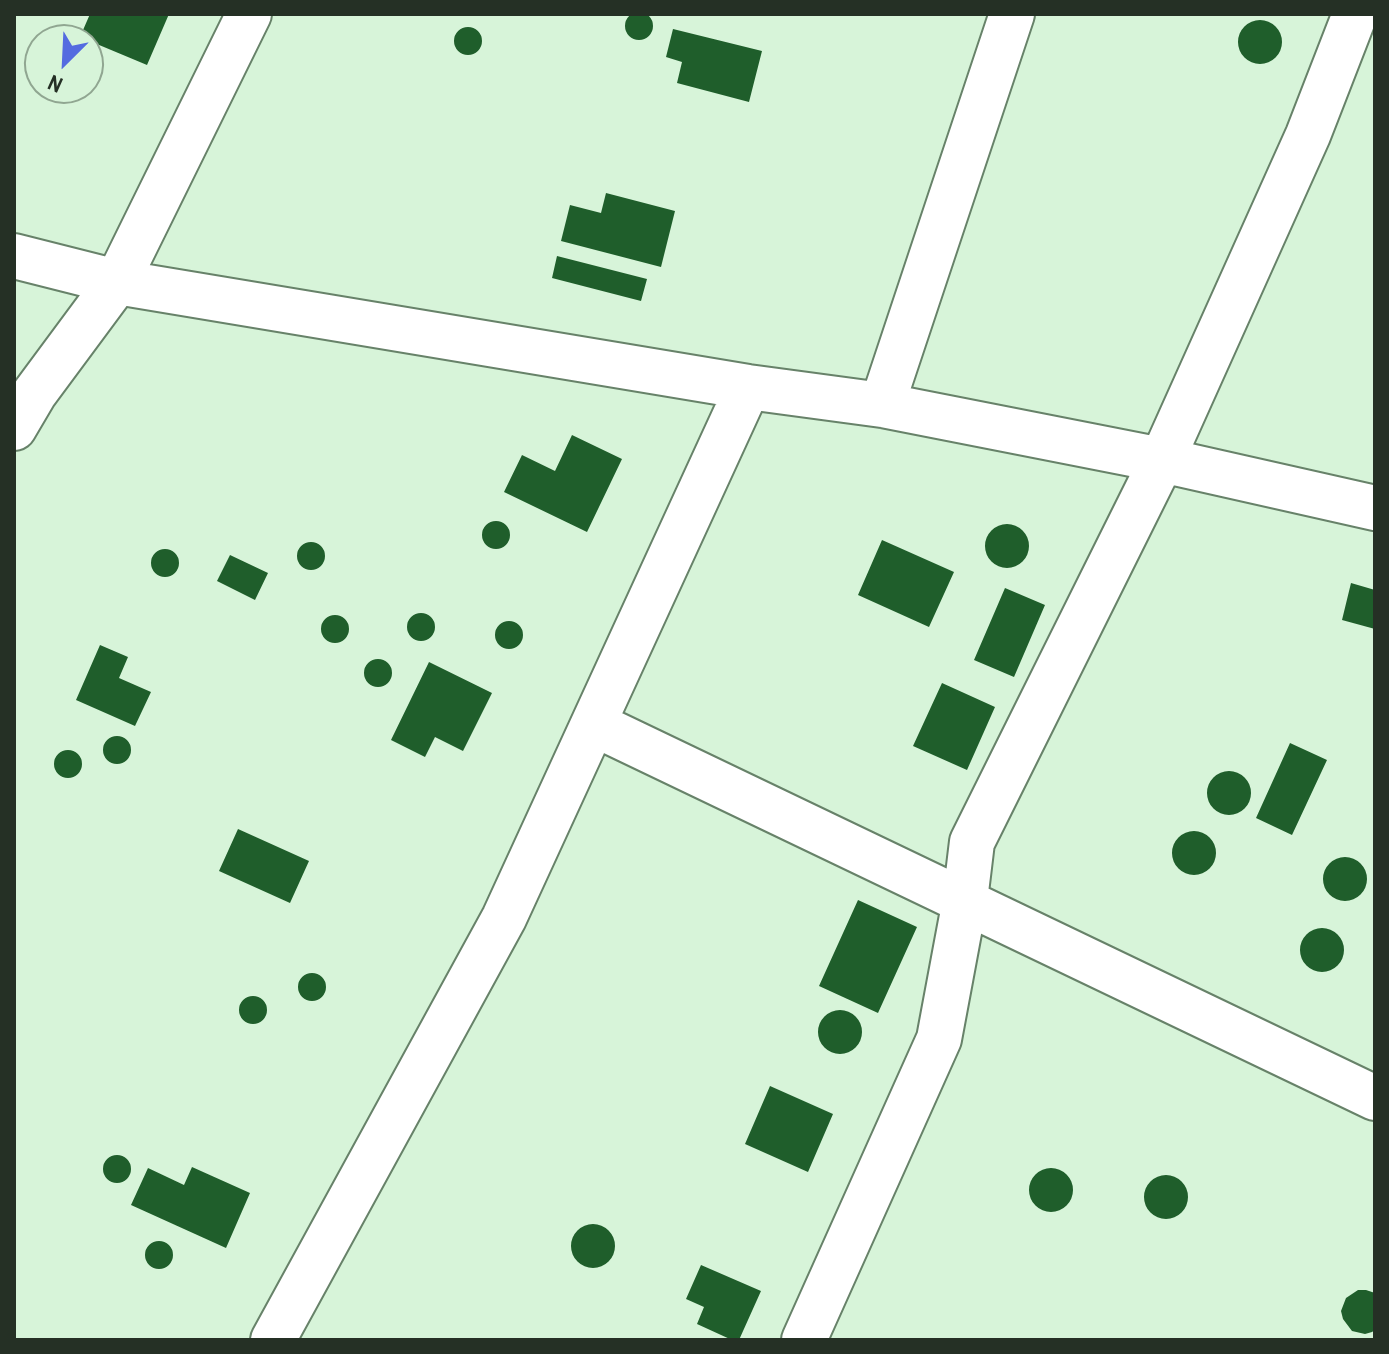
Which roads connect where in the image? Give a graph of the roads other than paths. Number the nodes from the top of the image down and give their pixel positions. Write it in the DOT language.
graph roads {
  1 [pos="249,14"];
  2 [pos="1012,14"];
  3 [pos="1355,14"];
  4 [pos="14,256"];
  5 [pos="117,282"];
  6 [pos="748,387"];
  7 [pos="882,405"];
  8 [pos="14,428"];
  9 [pos="1162,460"];
  10 [pos="1375,508"];
  11 [pos="594,724"];
  12 [pos="965,900"];
  13 [pos="1375,1098"];
  14 [pos="273,1340"];
  15 [pos="804,1340"];
  1 -- 5 [label="street"];
  2 -- 7 [label="street"];
  3 -- 9 [label="street"];
  4 -- 5 [label="street"];
  5 -- 6 [label="street"];
  5 -- 8 [label="street"];
  6 -- 7 [label="street"];
  6 -- 11 [label="street"];
  7 -- 9 [label="street"];
  9 -- 10 [label="street"];
  9 -- 12 [label="street"];
  11 -- 12 [label="street"];
  11 -- 14 [label="street"];
  12 -- 13 [label="street"];
  12 -- 15 [label="street"];
}
